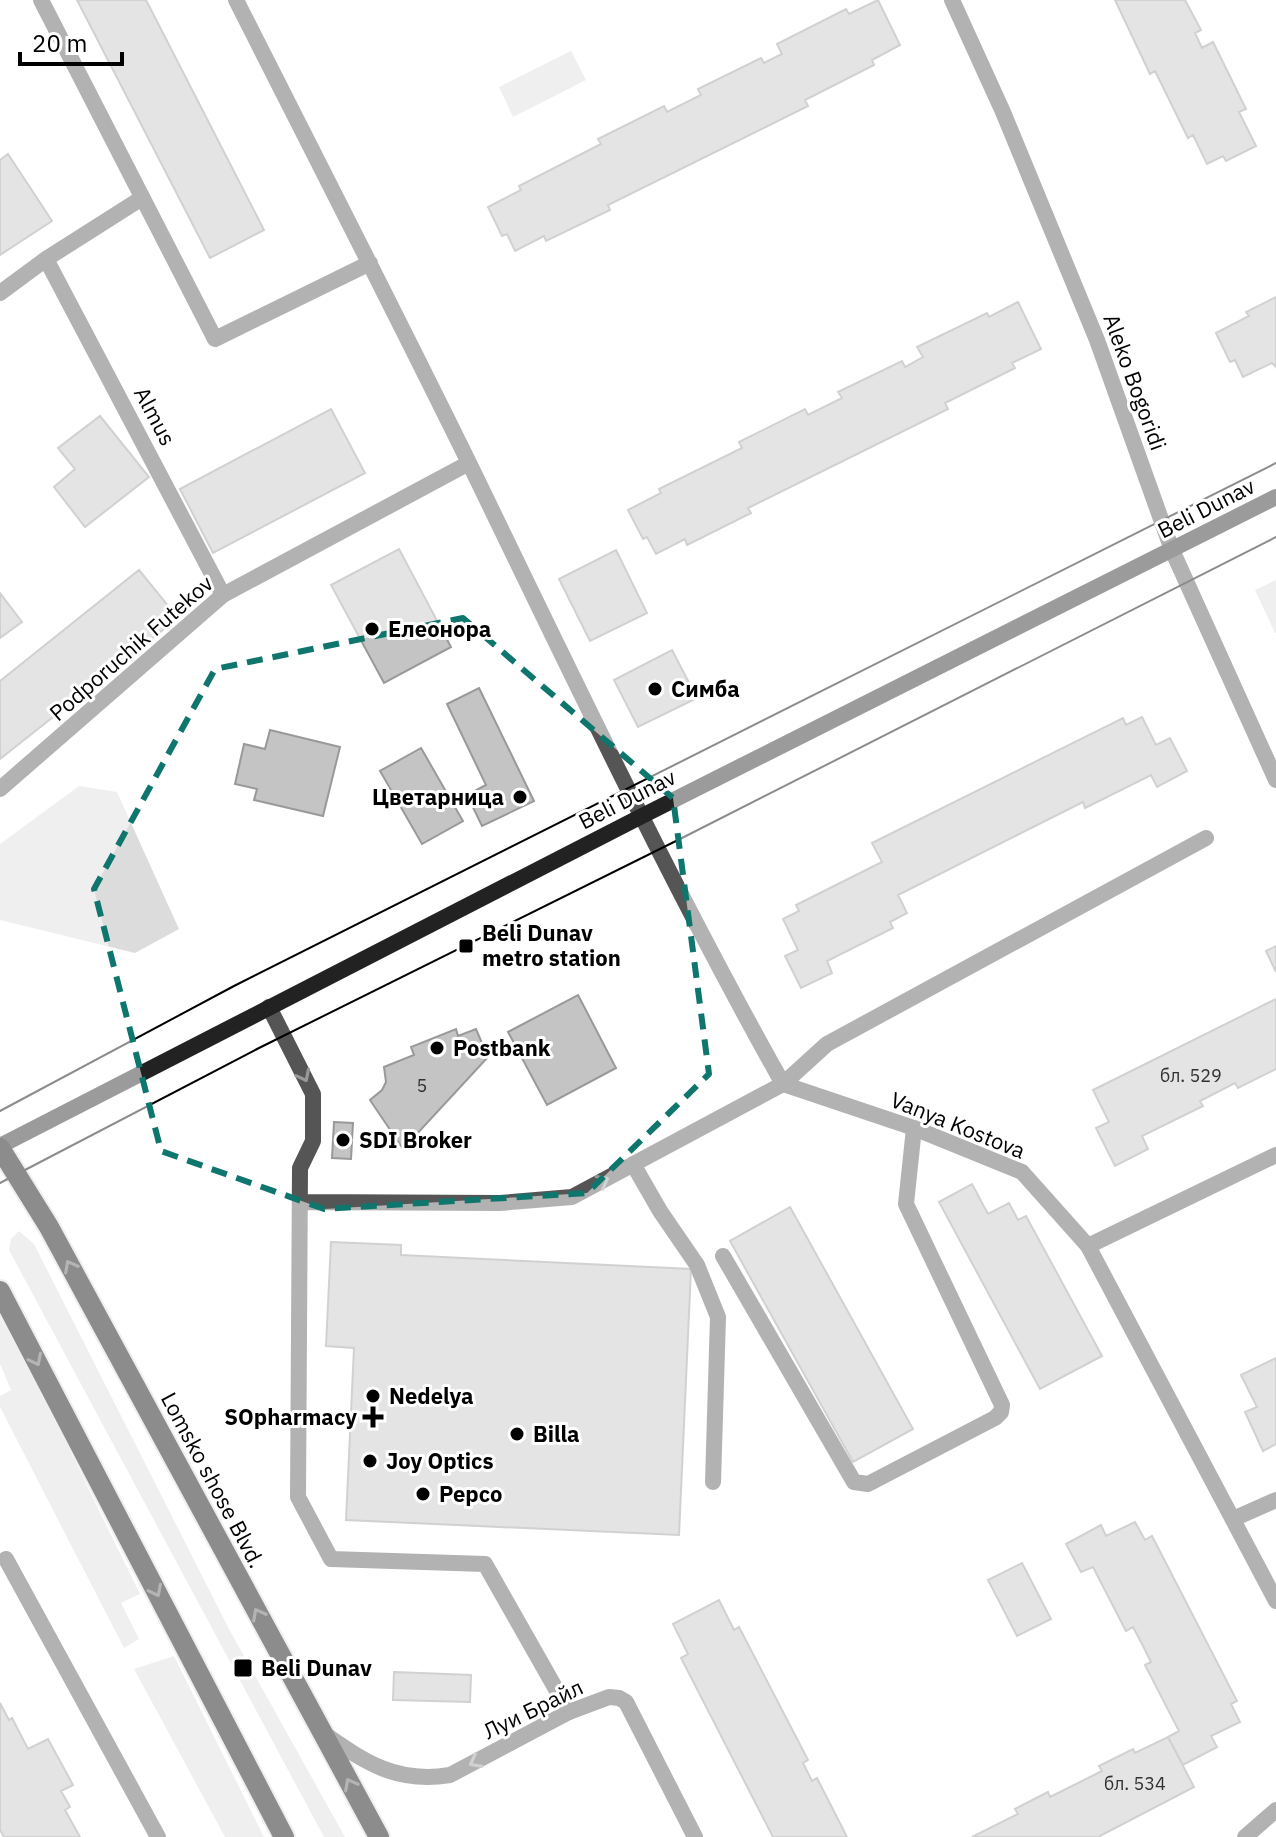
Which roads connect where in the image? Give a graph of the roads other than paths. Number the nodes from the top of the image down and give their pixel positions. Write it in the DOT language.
graph roads {
  1 [pos="41,0"];
  2 [pos="236,0"];
  3 [pos="952,0"];
  4 [pos="142,198"];
  5 [pos="46,259"];
  6 [pos="370,263"];
  7 [pos="0,293"];
  8 [pos="469,463"];
  9 [pos="1276,497"];
  10 [pos="1172,550"];
  11 [pos="223,595"];
  12 [pos="1276,780"];
  13 [pos="0,789"];
  14 [pos="642,816"];
  15 [pos="1206,838"];
  16 [pos="269,1007"];
  17 [pos="783,1084"];
  18 [pos="914,1128"];
  19 [pos="0,1147"];
  20 [pos="1276,1155"];
  21 [pos="633,1164"];
  22 [pos="300,1202"];
  23 [pos="1088,1246"];
  24 [pos="723,1256"];
  25 [pos="0,1291"];
  26 [pos="713,1482"];
  27 [pos="1276,1500"];
  28 [pos="1233,1519"];
  29 [pos="6,1559"];
  30 [pos="1276,1601"];
  31 [pos="569,1712"];
  32 [pos="322,1732"];
  33 [pos="1276,1810"];
  34 [pos="158,1837"];
  35 [pos="284,1837"];
  36 [pos="379,1837"];
  37 [pos="695,1837"];
  38 [pos="1245,1837"];
  1 -- 4 [label="street"];
  2 -- 6 [label="street"];
  3 -- 10 [label="street, Aleko Bogoridi"];
  4 -- 5 [label="street"];
  4 -- 6 [label="street"];
  5 -- 7 [label="street"];
  5 -- 11 [label="street, Almus"];
  6 -- 8 [label="street"];
  8 -- 11 [label="street, Podporuchik Futekov"];
  8 -- 14 [label="street"];
  9 -- 10 [label="street, Beli Dunav"];
  10 -- 12 [label="street, Aleko Bogoridi"];
  10 -- 14 [label="street, Beli Dunav"];
  11 -- 13 [label="street, Podporuchik Futekov"];
  14 -- 16 [label="street, Beli Dunav"];
  14 -- 17 [label="street"];
  15 -- 17 [label="street"];
  16 -- 19 [label="street, Beli Dunav"];
  16 -- 22 [label="street, one-way"];
  17 -- 18 [label="street, Vanya Kostova"];
  17 -- 21 [label="street"];
  18 -- 23 [label="street, Vanya Kostova"];
  18 -- 24 [label="street"];
  32 -- 19 [label="main road, Lomsko shose Blvd., one-way"];
  20 -- 23 [label="street"];
  22 -- 21 [label="street, one-way"];
  21 -- 26 [label="street"];
  22 -- 31 [label="street"];
  23 -- 28 [label="street, Vanya Kostova"];
  25 -- 35 [label="main road, one-way"];
  27 -- 28 [label="street"];
  28 -- 30 [label="street, Vanya Kostova"];
  29 -- 34 [label="street"];
  31 -- 32 [label="street, Луи Брайл, one-way"];
  31 -- 37 [label="street, Луи Брайл"];
  36 -- 32 [label="main road, Lomsko shose Blvd., one-way"];
  33 -- 38 [label="street"];
}
